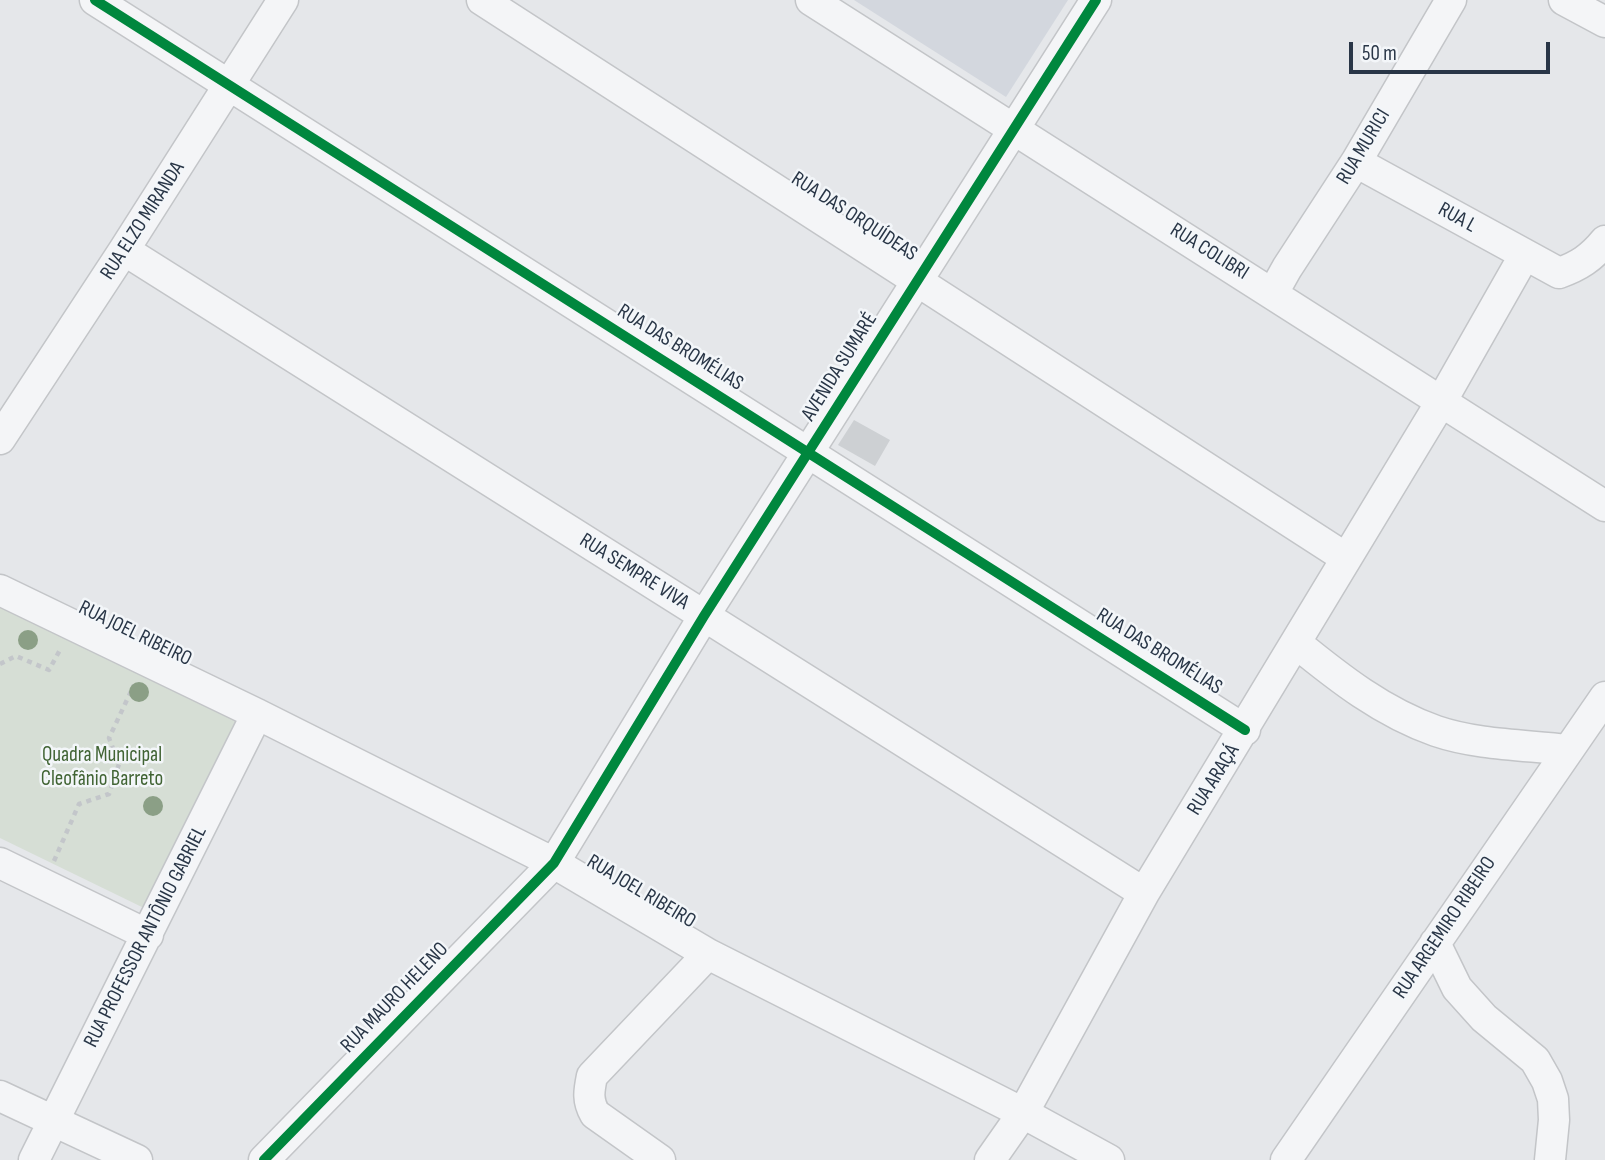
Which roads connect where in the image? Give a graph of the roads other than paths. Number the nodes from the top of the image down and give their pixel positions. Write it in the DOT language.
graph roads {
  1 [pos="95,0"];
  2 [pos="283,0"];
  3 [pos="482,0"];
  4 [pos="811,0"];
  5 [pos="1096,0"];
  6 [pos="1451,0"];
  7 [pos="1564,0"];
  8 [pos="1605,22"];
  9 [pos="229,85"];
  10 [pos="1013,128"];
  11 [pos="1356,162"];
  12 [pos="1605,241"];
  13 [pos="124,250"];
  14 [pos="1524,256"];
  15 [pos="916,281"];
  16 [pos="1273,293"];
  17 [pos="1441,402"];
  18 [pos="0,439"];
  19 [pos="809,453"];
  20 [pos="1605,506"];
  21 [pos="1346,558"];
  22 [pos="0,590"];
  23 [pos="704,616"];
  24 [pos="1296,643"];
  25 [pos="1605,697"];
  26 [pos="257,714"];
  27 [pos="1245,730"];
  28 [pos="1568,750"];
  29 [pos="0,863"];
  30 [pos="554,863"];
  31 [pos="1144,893"];
  32 [pos="148,935"];
  33 [pos="1435,943"];
  34 [pos="708,954"];
  35 [pos="0,1096"];
  36 [pos="1023,1113"];
  37 [pos="54,1120"];
  38 [pos="34,1160"];
  39 [pos="137,1160"];
  40 [pos="264,1160"];
  41 [pos="660,1160"];
  42 [pos="990,1160"];
  43 [pos="1109,1160"];
  44 [pos="1286,1160"];
  45 [pos="1550,1160"];
  1 -- 9 [label="street, RUA DAS BROMÉLIAS"];
  2 -- 9 [label="street, RUA ELZO MIRANDA"];
  3 -- 15 [label="street, RUA DAS ORQUÍDEAS"];
  4 -- 10 [label="street, RUA COLIBRI"];
  5 -- 10 [label="street, AVENIDA SUMARÉ"];
  6 -- 11 [label="street, RUA MURICI"];
  7 -- 8 [label="street"];
  9 -- 13 [label="street, RUA ELZO MIRANDA"];
  9 -- 19 [label="street, RUA DAS BROMÉLIAS"];
  10 -- 15 [label="street, AVENIDA SUMARÉ"];
  10 -- 16 [label="street, RUA COLIBRI"];
  11 -- 14 [label="street, RUA L"];
  11 -- 16 [label="street, RUA MURICI"];
  12 -- 14 [label="street, RUA L"];
  13 -- 18 [label="street, RUA ELZO MIRANDA"];
  13 -- 23 [label="street, RUA SEMPRE VIVA"];
  14 -- 17 [label="street, RUA ARAÇÁ"];
  15 -- 19 [label="street, AVENIDA SUMARÉ"];
  15 -- 21 [label="street, RUA DAS ORQUÍDEAS"];
  16 -- 17 [label="street, RUA COLIBRI"];
  17 -- 20 [label="street, RUA COLIBRI"];
  17 -- 21 [label="street, RUA ARAÇÁ"];
  19 -- 23 [label="street, AVENIDA SUMARÉ"];
  19 -- 27 [label="street, RUA DAS BROMÉLIAS"];
  21 -- 24 [label="street, RUA ARAÇÁ"];
  22 -- 26 [label="street, RUA JOEL RIBEIRO"];
  23 -- 30 [label="street, AVENIDA SUMARÉ"];
  23 -- 31 [label="street, RUA SEMPRE VIVA"];
  24 -- 27 [label="street, RUA ARAÇÁ"];
  24 -- 28 [label="street"];
  25 -- 28 [label="street, RUA ARGEMIRO RIBEIRO"];
  26 -- 30 [label="street, RUA JOEL RIBEIRO"];
  26 -- 32 [label="street, RUA PROFESSOR ANTÔNIO GABRIEL"];
  27 -- 31 [label="street, RUA ARAÇÁ"];
  28 -- 33 [label="street, RUA ARGEMIRO RIBEIRO"];
  29 -- 32 [label="street"];
  30 -- 34 [label="street, RUA JOEL RIBEIRO"];
  30 -- 40 [label="street, RUA MAURO HELENO"];
  31 -- 36 [label="street, RUA ARAÇÁ"];
  32 -- 37 [label="street, RUA PROFESSOR ANTÔNIO GABRIEL"];
  33 -- 44 [label="street, RUA ARGEMIRO RIBEIRO"];
  33 -- 45 [label="street"];
  34 -- 36 [label="street, RUA JOEL RIBEIRO"];
  34 -- 41 [label="street"];
  35 -- 37 [label="street"];
  36 -- 42 [label="street, RUA ARAÇÁ"];
  36 -- 43 [label="street, RUA JOEL RIBEIRO"];
  37 -- 38 [label="street, RUA PROFESSOR ANTÔNIO GABRIEL"];
  37 -- 39 [label="street"];
}
